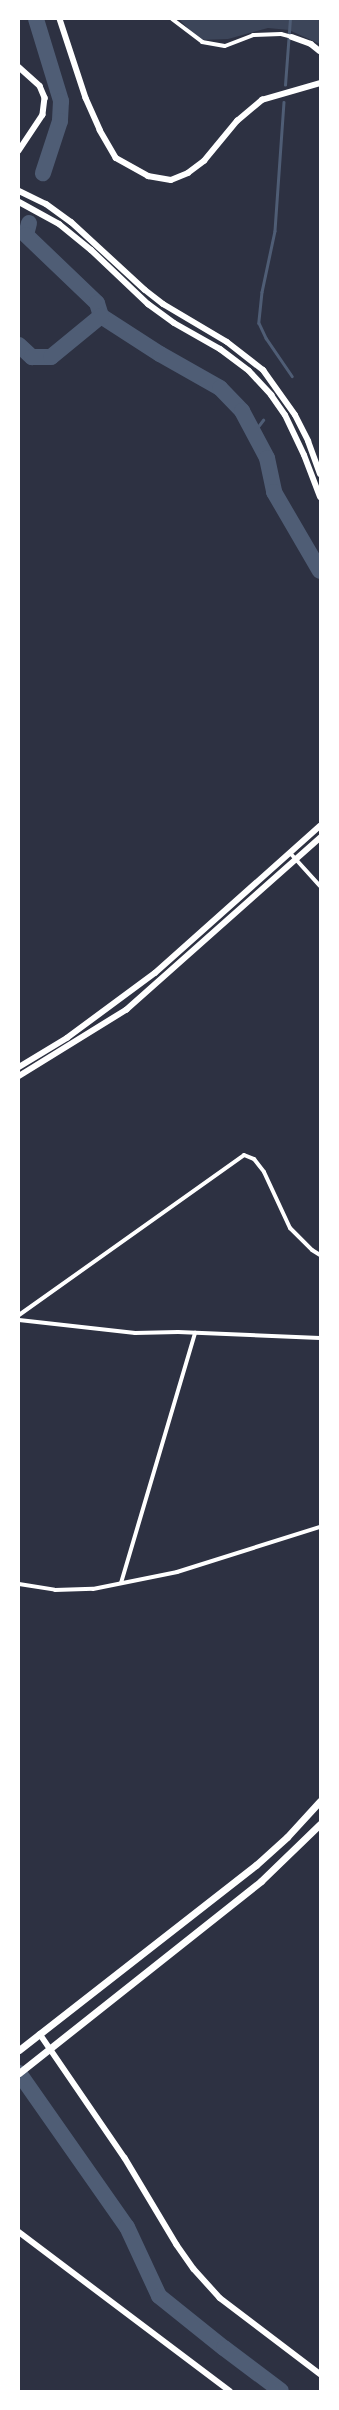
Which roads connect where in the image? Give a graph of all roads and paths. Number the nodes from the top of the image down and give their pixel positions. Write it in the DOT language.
graph roads {
  1 [pos="60,19"];
  2 [pos="172,19"];
  3 [pos="292,37"];
  4 [pos="320,51"];
  5 [pos="19,67"];
  6 [pos="320,83"];
  7 [pos="19,151"];
  8 [pos="19,191"];
  9 [pos="19,202"];
  10 [pos="320,474"];
  11 [pos="320,497"];
  12 [pos="320,826"];
  13 [pos="320,838"];
  14 [pos="291,854"];
  15 [pos="296,860"];
  16 [pos="320,886"];
  17 [pos="19,1067"];
  18 [pos="19,1076"];
  19 [pos="320,1255"];
  20 [pos="19,1315"];
  21 [pos="19,1320"];
  22 [pos="195,1333"];
  23 [pos="320,1338"];
  24 [pos="320,1527"];
  25 [pos="120,1583"];
  26 [pos="19,1584"];
  27 [pos="320,1801"];
  28 [pos="320,1824"];
  29 [pos="40,2034"];
  30 [pos="50,2049"];
  31 [pos="19,2050"];
  32 [pos="19,2073"];
  33 [pos="19,2232"];
  34 [pos="320,2374"];
  35 [pos="230,2391"];
  1 -- 6 [label="street"];
  2 -- 3 [label="street"];
  3 -- 4 [label="street"];
  5 -- 7 [label="street"];
  8 -- 10 [label="main road"];
  9 -- 11 [label="main road"];
  12 -- 14 [label="street"];
  13 -- 15 [label="street"];
  14 -- 15 [label="street"];
  14 -- 17 [label="street"];
  15 -- 16 [label="street"];
  15 -- 18 [label="street"];
  19 -- 20 [label="street"];
  21 -- 22 [label="street"];
  22 -- 23 [label="street"];
  22 -- 25 [label="street"];
  24 -- 25 [label="street"];
  25 -- 26 [label="street"];
  27 -- 29 [label="main road"];
  28 -- 30 [label="main road"];
  29 -- 30 [label="street"];
  29 -- 31 [label="main road"];
  30 -- 32 [label="main road"];
  30 -- 34 [label="street"];
  33 -- 35 [label="street"];
}
